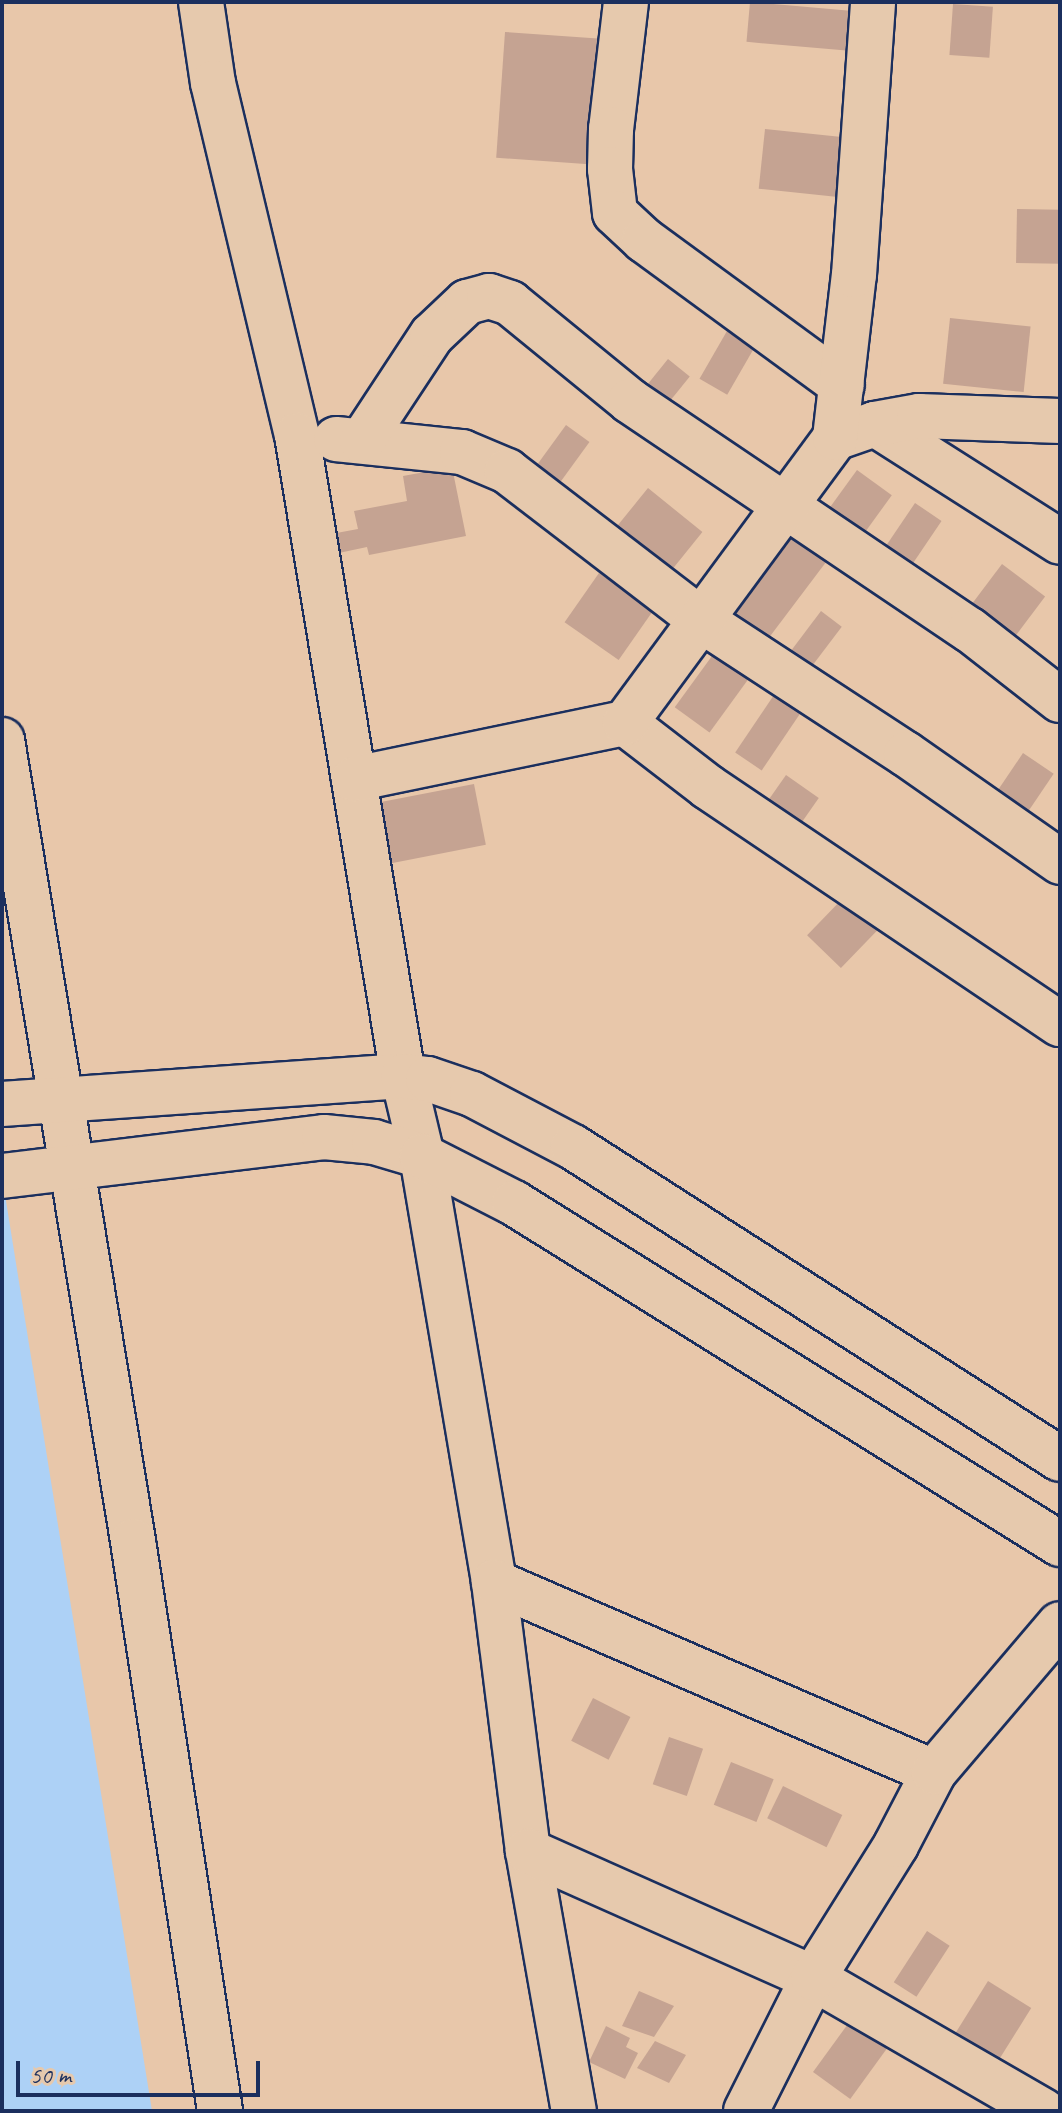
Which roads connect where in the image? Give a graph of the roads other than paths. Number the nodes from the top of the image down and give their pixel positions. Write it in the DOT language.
graph roads {
  1 [pos="201,2"];
  2 [pos="626,2"];
  3 [pos="873,2"];
  4 [pos="842,385"];
  5 [pos="1060,421"];
  6 [pos="875,424"];
  7 [pos="297,435"];
  8 [pos="835,438"];
  9 [pos="362,441"];
  10 [pos="783,505"];
  11 [pos="1060,542"];
  12 [pos="701,620"];
  13 [pos="1060,700"];
  14 [pos="625,723"];
  15 [pos="2,740"];
  16 [pos="354,779"];
  17 [pos="1060,862"];
  18 [pos="1060,1024"];
  19 [pos="403,1076"];
  20 [pos="59,1097"];
  21 [pos="8,1103"];
  22 [pos="422,1156"];
  23 [pos="73,1166"];
  24 [pos="11,1174"];
  25 [pos="1060,1459"];
  26 [pos="1060,1544"];
  27 [pos="494,1582"];
  28 [pos="1060,1624"];
  29 [pos="934,1772"];
  30 [pos="528,1851"];
  31 [pos="813,1978"];
  32 [pos="220,2111"];
  33 [pos="574,2111"];
  34 [pos="746,2111"];
  35 [pos="1043,2111"];
  1 -- 7 [label="street"];
  2 -- 4 [label="street"];
  3 -- 4 [label="street"];
  4 -- 8 [label="street"];
  5 -- 6 [label="street"];
  6 -- 8 [label="street"];
  6 -- 11 [label="street"];
  7 -- 9 [label="street"];
  7 -- 16 [label="street"];
  8 -- 10 [label="street"];
  9 -- 10 [label="street"];
  9 -- 12 [label="street"];
  10 -- 12 [label="street"];
  10 -- 13 [label="street"];
  12 -- 14 [label="street"];
  12 -- 17 [label="street"];
  14 -- 16 [label="street"];
  14 -- 18 [label="street"];
  15 -- 20 [label="street"];
  16 -- 19 [label="street"];
  19 -- 20 [label="street"];
  19 -- 22 [label="street"];
  19 -- 25 [label="street"];
  20 -- 21 [label="street"];
  20 -- 23 [label="street"];
  22 -- 23 [label="street"];
  22 -- 26 [label="street"];
  22 -- 27 [label="street"];
  23 -- 24 [label="street"];
  23 -- 32 [label="street"];
  27 -- 29 [label="street"];
  27 -- 30 [label="street"];
  28 -- 29 [label="street"];
  29 -- 31 [label="street"];
  30 -- 31 [label="street"];
  30 -- 33 [label="street"];
  31 -- 34 [label="street"];
  31 -- 35 [label="street"];
}
